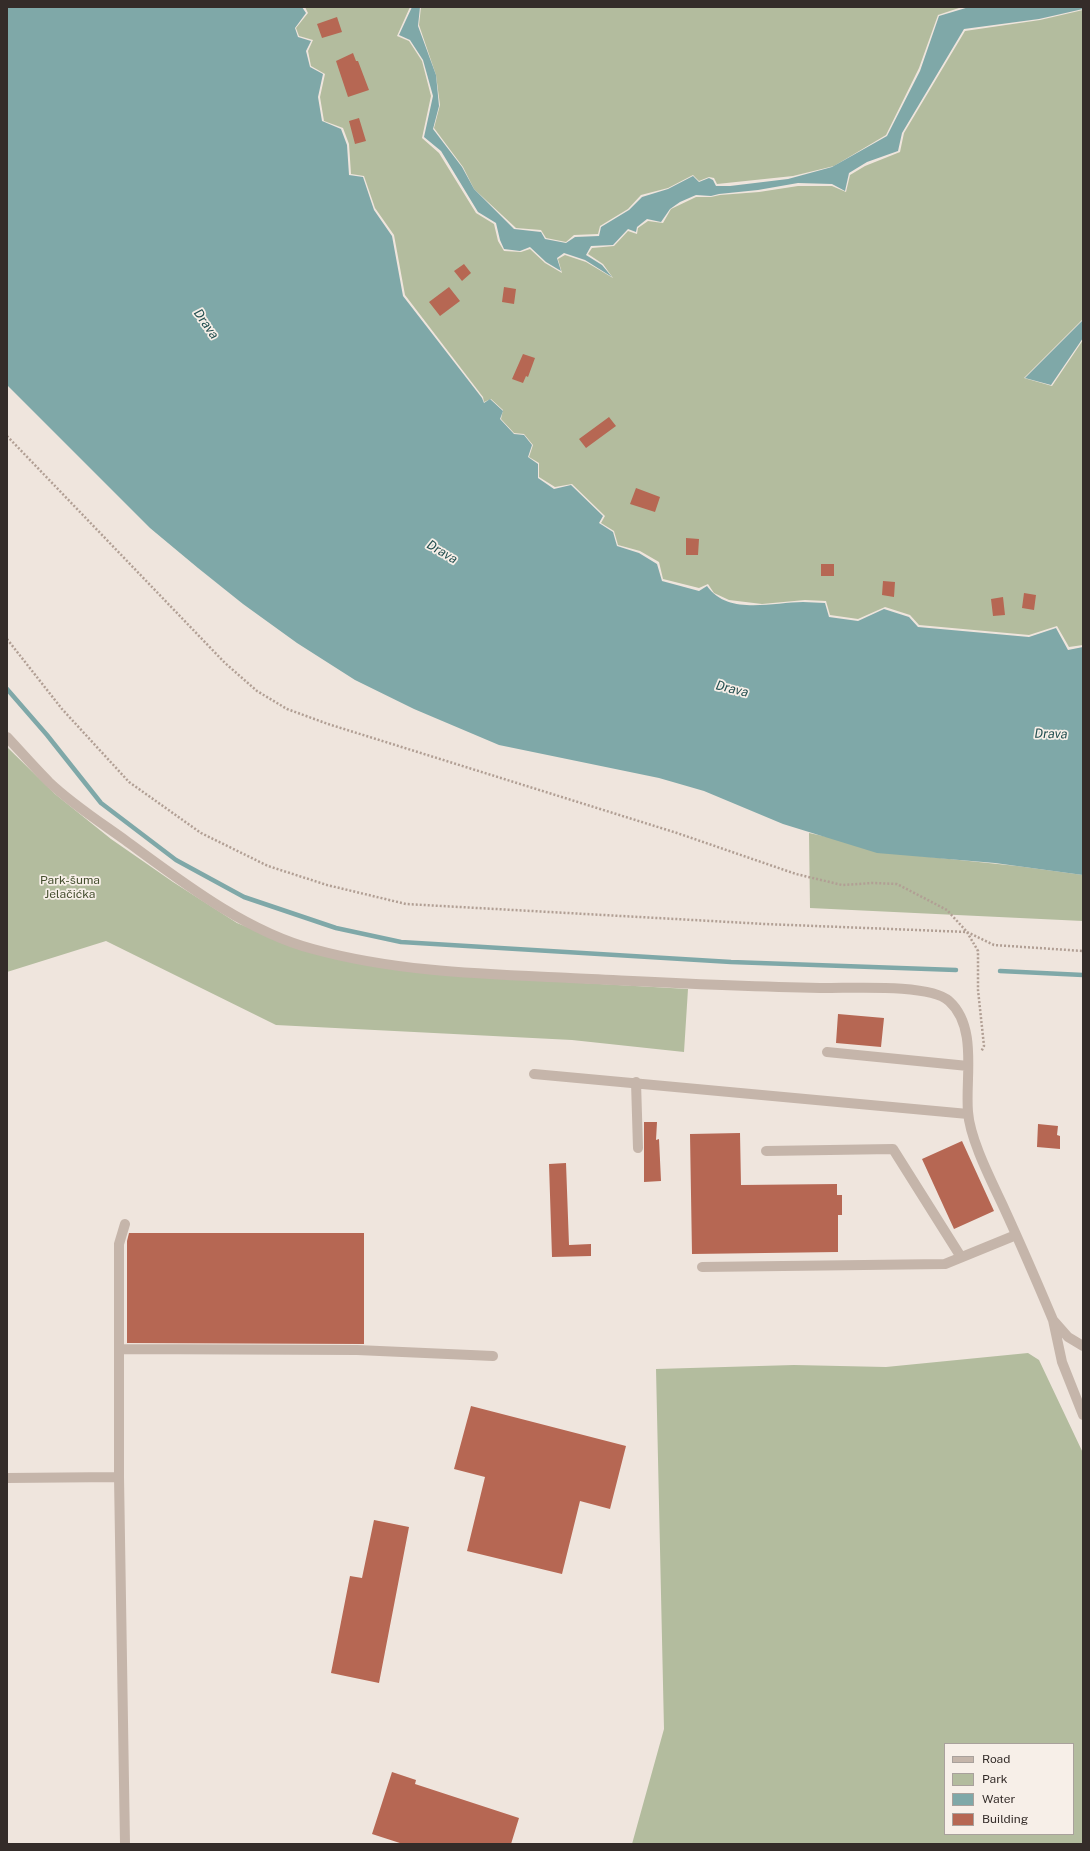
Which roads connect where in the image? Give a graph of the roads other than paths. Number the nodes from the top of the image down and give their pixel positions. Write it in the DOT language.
graph roads {
  1 [pos="7,737"];
  2 [pos="827,1052"];
  3 [pos="968,1066"];
  4 [pos="534,1074"];
  5 [pos="636,1082"];
  6 [pos="968,1114"];
  7 [pos="638,1148"];
  8 [pos="766,1151"];
  9 [pos="125,1224"];
  10 [pos="1016,1235"];
  11 [pos="961,1257"];
  12 [pos="702,1267"];
  13 [pos="1053,1320"];
  14 [pos="1083,1346"];
  15 [pos="119,1349"];
  16 [pos="493,1356"];
  17 [pos="1083,1415"];
  18 [pos="119,1477"];
  19 [pos="7,1478"];
  20 [pos="125,1844"];
  1 -- 3 [label="street"];
  2 -- 3 [label="street"];
  3 -- 6 [label="street"];
  4 -- 5 [label="street"];
  5 -- 6 [label="street"];
  5 -- 7 [label="street"];
  6 -- 10 [label="street"];
  8 -- 11 [label="street"];
  9 -- 15 [label="street"];
  10 -- 11 [label="street"];
  10 -- 13 [label="street"];
  11 -- 12 [label="street"];
  13 -- 14 [label="street"];
  13 -- 17 [label="street"];
  15 -- 16 [label="street"];
  15 -- 18 [label="street"];
  18 -- 19 [label="street"];
  18 -- 20 [label="street"];
}
